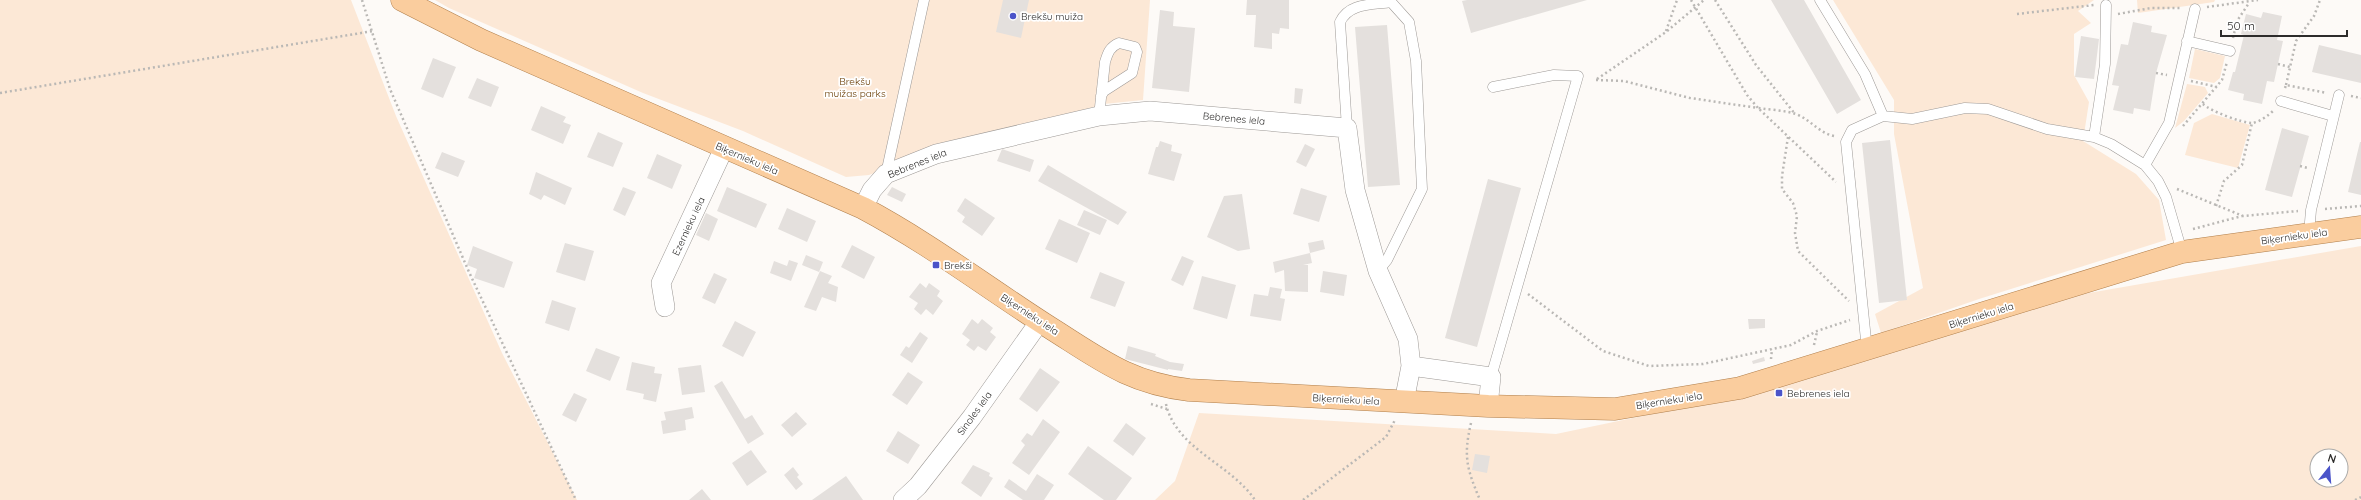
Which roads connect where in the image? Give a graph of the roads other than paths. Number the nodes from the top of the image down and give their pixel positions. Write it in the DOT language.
graph roads {
  1 [pos="924,0"];
  2 [pos="1820,0"];
  3 [pos="1394,1"];
  4 [pos="413,3"];
  5 [pos="2106,4"];
  6 [pos="2195,8"];
  7 [pos="2187,41"];
  8 [pos="2230,51"];
  9 [pos="1493,87"];
  10 [pos="2339,95"];
  11 [pos="1101,96"];
  12 [pos="2281,101"];
  13 [pos="1099,116"];
  14 [pos="1884,116"];
  15 [pos="2333,116"];
  16 [pos="1347,128"];
  17 [pos="2094,137"];
  18 [pos="724,148"];
  19 [pos="2145,165"];
  20 [pos="886,174"];
  21 [pos="863,208"];
  22 [pos="2361,227"];
  23 [pos="2309,234"];
  24 [pos="2180,243"];
  25 [pos="1378,271"];
  26 [pos="665,307"];
  27 [pos="1040,321"];
  28 [pos="1867,350"];
  29 [pos="1411,366"];
  30 [pos="1491,377"];
  31 [pos="1404,402"];
  32 [pos="1482,406"];
  33 [pos="903,500"];
  1 -- 20 [label="lane"];
  2 -- 14 [label="lane"];
  3 -- 16 [label="lane"];
  3 -- 25 [label="lane"];
  4 -- 18 [label="main road, Biķernieku iela"];
  5 -- 17 [label="lane"];
  6 -- 7 [label="lane"];
  7 -- 8 [label="lane"];
  7 -- 19 [label="lane"];
  9 -- 30 [label="lane"];
  10 -- 15 [label="lane"];
  11 -- 11 [label="lane"];
  11 -- 13 [label="lane"];
  12 -- 15 [label="lane"];
  13 -- 16 [label="street, Bebrenes iela"];
  13 -- 20 [label="street, Bebrenes iela"];
  14 -- 17 [label="lane"];
  14 -- 28 [label="lane"];
  15 -- 23 [label="lane"];
  16 -- 25 [label="street"];
  17 -- 19 [label="lane"];
  18 -- 21 [label="main road, Biķernieku iela"];
  18 -- 26 [label="street, Ezernieku iela"];
  19 -- 24 [label="lane"];
  20 -- 21 [label="street, Bebrenes iela"];
  21 -- 27 [label="main road, Biķernieku iela"];
  22 -- 23 [label="main road, Biķernieku iela"];
  23 -- 24 [label="main road, Biķernieku iela"];
  24 -- 28 [label="main road, Biķernieku iela"];
  25 -- 29 [label="street"];
  27 -- 31 [label="main road, Biķernieku iela"];
  27 -- 33 [label="street, Sinoles iela"];
  28 -- 32 [label="main road, Biķernieku iela"];
  29 -- 30 [label="street"];
  29 -- 31 [label="street"];
  30 -- 32 [label="street"];
  31 -- 32 [label="main road, Biķernieku iela"];
}
